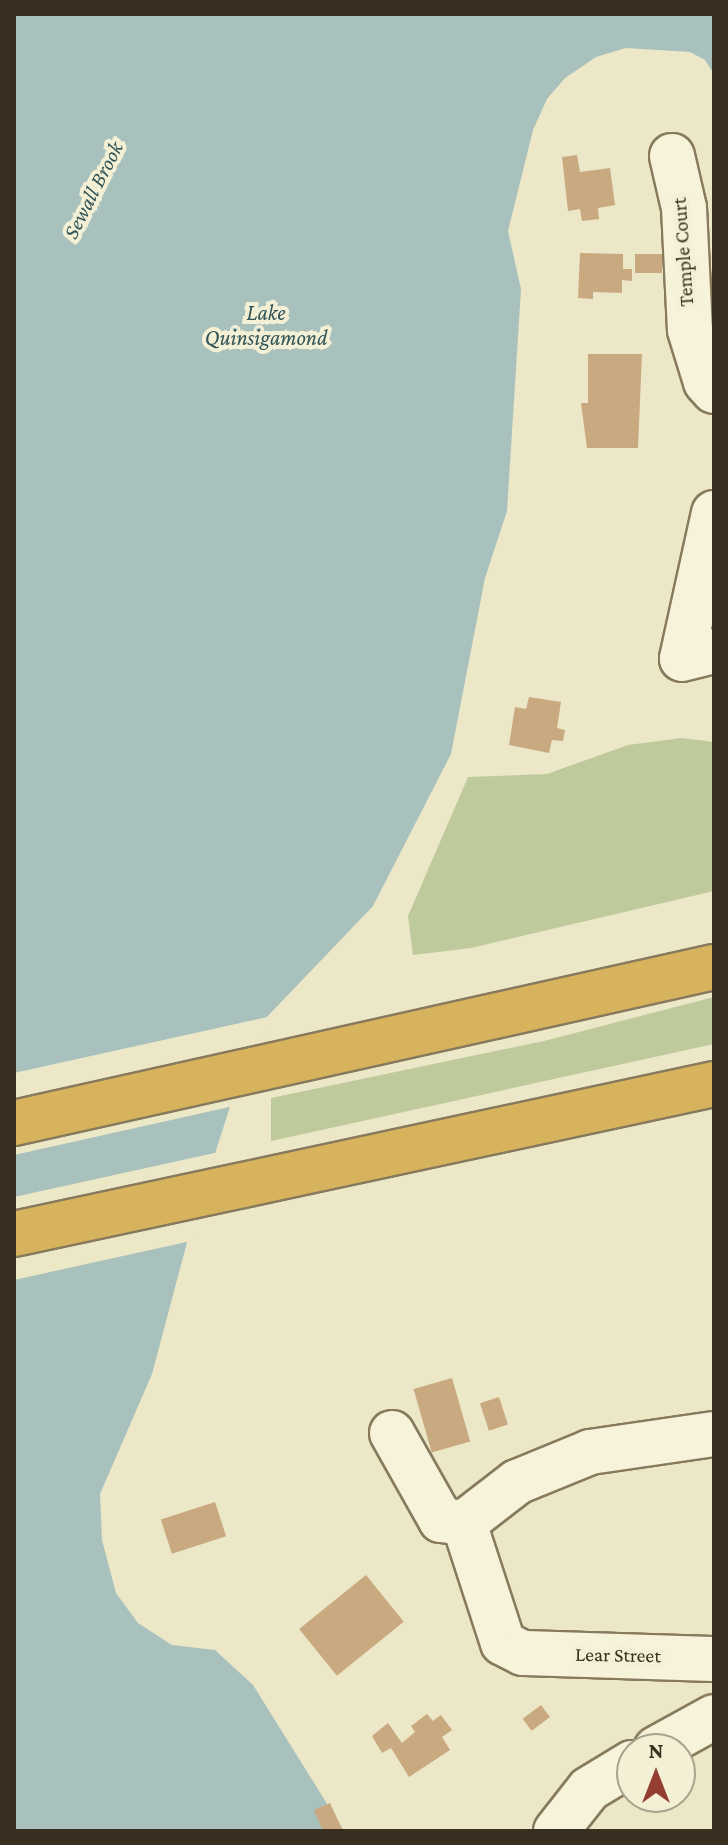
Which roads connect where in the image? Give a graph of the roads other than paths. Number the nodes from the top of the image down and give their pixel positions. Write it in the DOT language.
graph roads {
  1 [pos="672,156"];
  2 [pos="714,391"];
  3 [pos="714,513"];
  4 [pos="714,651"];
  5 [pos="714,967"];
  6 [pos="714,1084"];
  7 [pos="14,1123"];
  8 [pos="14,1234"];
  9 [pos="392,1433"];
  10 [pos="714,1434"];
  11 [pos="464,1523"];
  12 [pos="714,1659"];
  13 [pos="714,1717"];
  14 [pos="685,1733"];
  15 [pos="616,1773"];
  16 [pos="556,1831"];
  1 -- 2 [label="street, Temple Court"];
  3 -- 4 [label="street"];
  5 -- 7 [label="highway"];
  6 -- 8 [label="highway"];
  9 -- 11 [label="street"];
  10 -- 11 [label="street"];
  11 -- 12 [label="street, Lear Street"];
  13 -- 14 [label="street"];
  15 -- 16 [label="street"];
}
